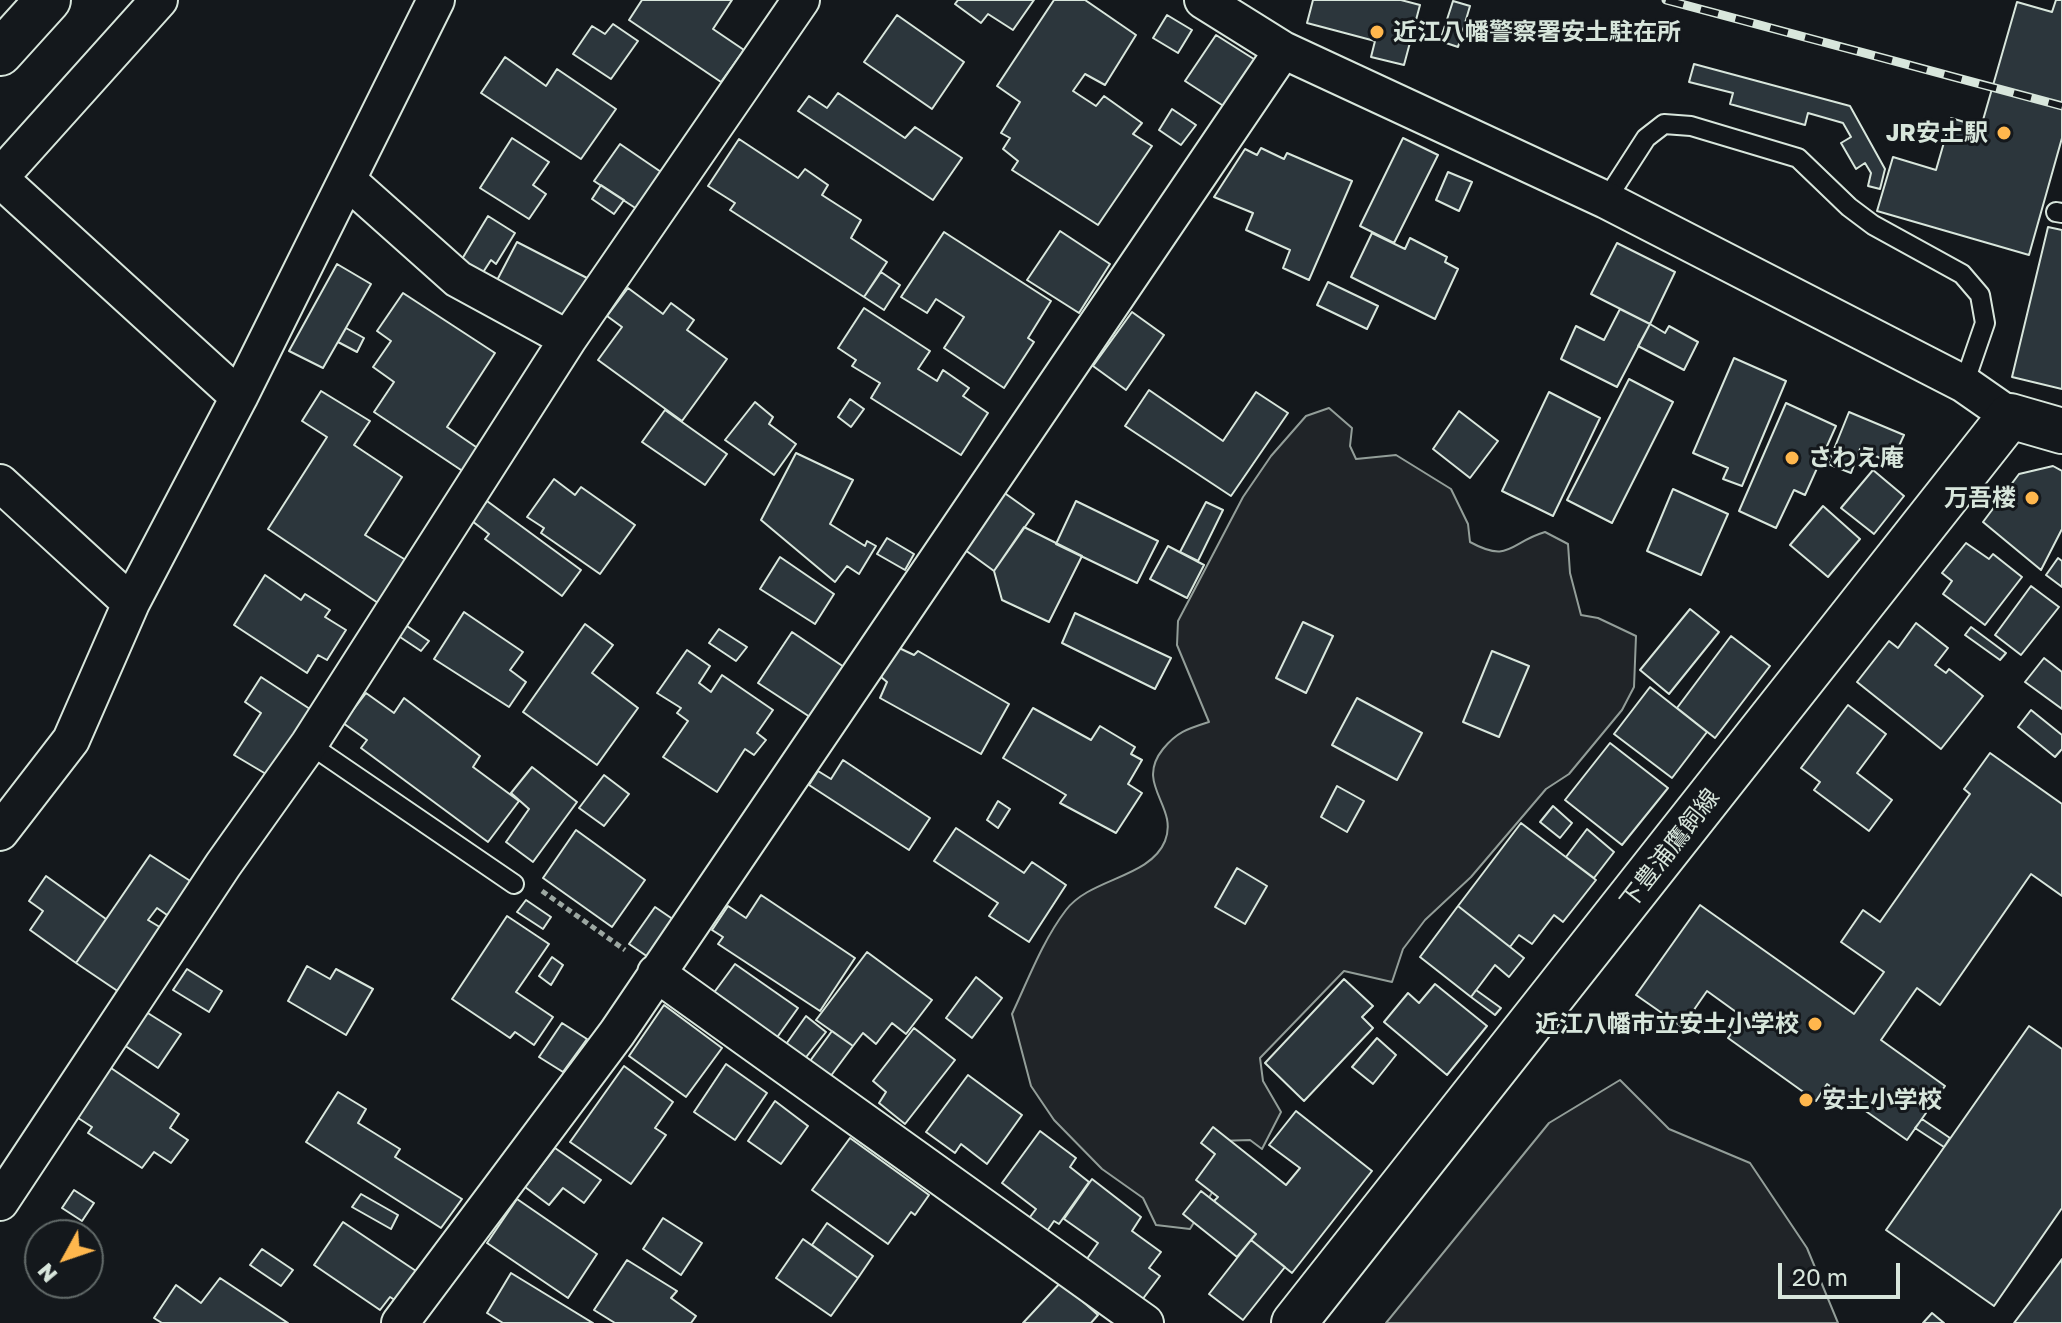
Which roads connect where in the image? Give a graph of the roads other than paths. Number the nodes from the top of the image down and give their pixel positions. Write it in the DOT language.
graph roads {
  1 [pos="48,0"];
  2 [pos="159,0"];
  3 [pos="436,0"];
  4 [pos="801,0"];
  5 [pos="1203,0"];
  6 [pos="1283,50"];
  7 [pos="0,53"];
  8 [pos="0,178"];
  9 [pos="348,181"];
  10 [pos="1606,200"];
  11 [pos="568,339"];
  12 [pos="1964,384"];
  13 [pos="239,397"];
  14 [pos="2010,416"];
  15 [pos="2061,425"];
  16 [pos="0,483"];
  17 [pos="131,603"];
  18 [pos="309,744"];
  19 [pos="4,815"];
  20 [pos="514,884"];
  21 [pos="656,973"];
  22 [pos="14,1151"];
  23 [pos="0,1202"];
  24 [pos="400,1323"];
  25 [pos="1145,1323"];
  26 [pos="1294,1323"];
  1 -- 7 [label="main road"];
  2 -- 8 [label="street"];
  3 -- 9 [label="street"];
  4 -- 11 [label="street"];
  5 -- 6 [label="street"];
  6 -- 10 [label="street"];
  6 -- 21 [label="street"];
  8 -- 13 [label="street"];
  9 -- 11 [label="street"];
  9 -- 13 [label="street"];
  10 -- 12 [label="street"];
  10 -- 12 [label="lane"];
  11 -- 18 [label="street"];
  12 -- 14 [label="street"];
  13 -- 17 [label="street"];
  14 -- 15 [label="main road"];
  14 -- 26 [label="main road, 下豊浦鷹飼線"];
  16 -- 17 [label="street"];
  17 -- 19 [label="street"];
  18 -- 20 [label="lane"];
  18 -- 22 [label="street"];
  21 -- 24 [label="street"];
  21 -- 25 [label="street"];
  22 -- 23 [label="street"];
}
